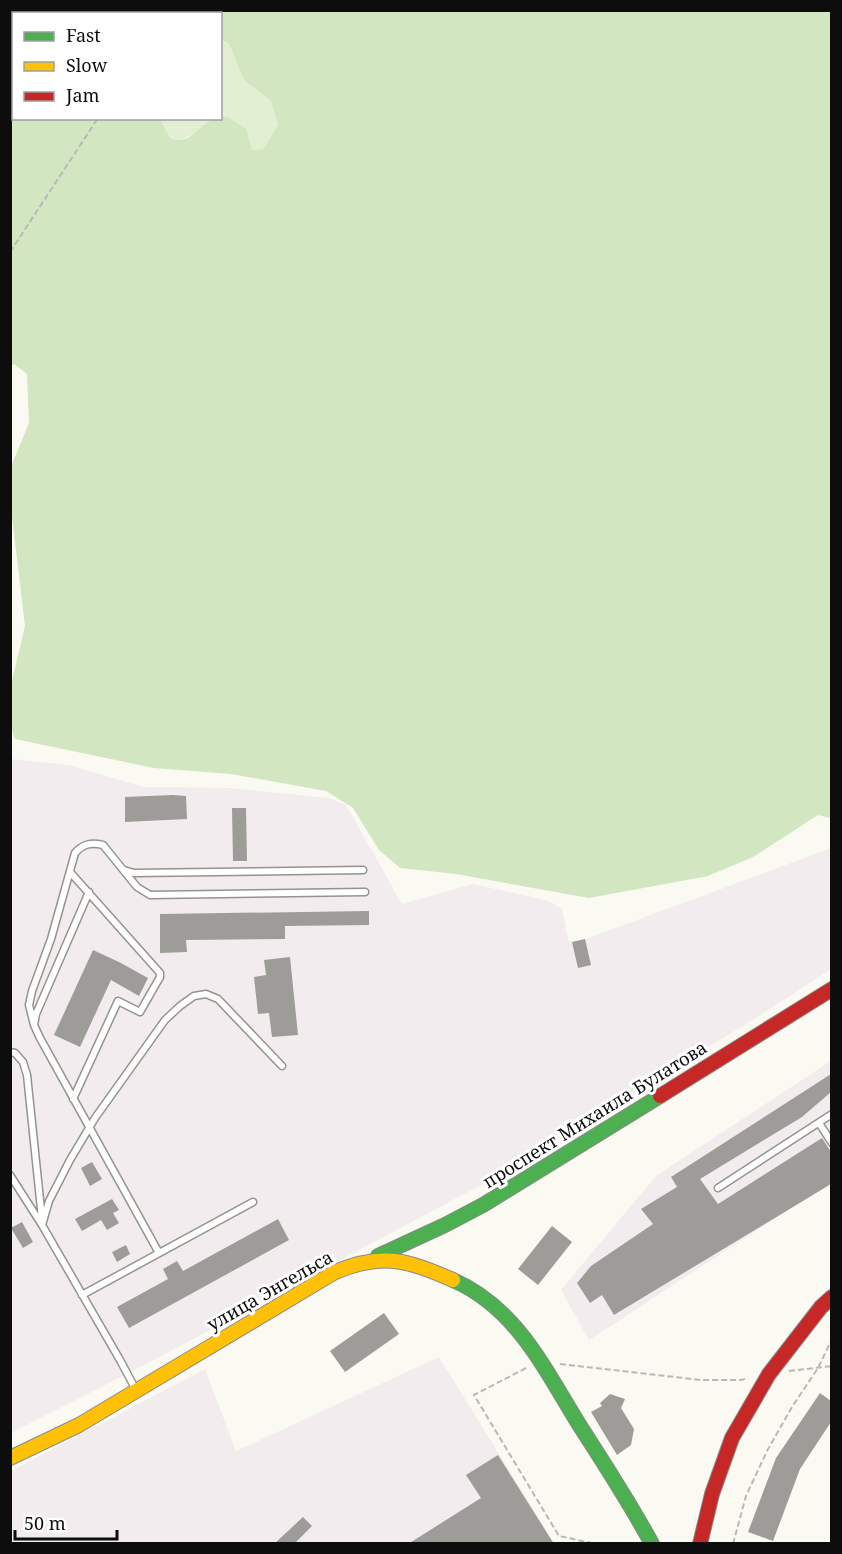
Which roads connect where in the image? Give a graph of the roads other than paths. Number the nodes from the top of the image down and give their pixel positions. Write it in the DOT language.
graph roads {
  1 [pos="123,869"];
  2 [pos="363,870"];
  3 [pos="70,872"];
  4 [pos="89,892"];
  5 [pos="365,892"];
  6 [pos="831,989"];
  7 [pos="34,1025"];
  8 [pos="10,1052"];
  9 [pos="282,1066"];
  10 [pos="73,1099"];
  11 [pos="831,1114"];
  12 [pos="819,1123"];
  13 [pos="89,1128"];
  14 [pos="831,1143"];
  15 [pos="10,1175"];
  16 [pos="718,1188"];
  17 [pos="253,1202"];
  18 [pos="42,1225"];
  19 [pos="159,1253"];
  20 [pos="371,1260"];
  21 [pos="82,1295"];
  22 [pos="831,1297"];
  23 [pos="136,1391"];
  24 [pos="10,1458"];
  25 [pos="652,1544"];
  26 [pos="699,1544"];
  1 -- 2 [label="lane"];
  1 -- 3 [label="lane"];
  1 -- 5 [label="lane"];
  3 -- 4 [label="lane"];
  3 -- 7 [label="lane"];
  4 -- 7 [label="lane"];
  4 -- 10 [label="lane"];
  6 -- 20 [label="street, проспект Михаила Булатова"];
  7 -- 10 [label="lane"];
  8 -- 18 [label="lane"];
  9 -- 13 [label="lane"];
  10 -- 13 [label="lane"];
  11 -- 12 [label="lane"];
  12 -- 14 [label="lane"];
  12 -- 16 [label="lane"];
  13 -- 18 [label="lane"];
  13 -- 19 [label="lane"];
  15 -- 18 [label="lane"];
  17 -- 19 [label="lane"];
  18 -- 21 [label="lane"];
  19 -- 21 [label="lane"];
  20 -- 23 [label="street, улица Энгельса"];
  20 -- 25 [label="street, улица Энгельса"];
  21 -- 23 [label="lane"];
  22 -- 26 [label="street"];
  23 -- 24 [label="street, улица Энгельса"];
}
